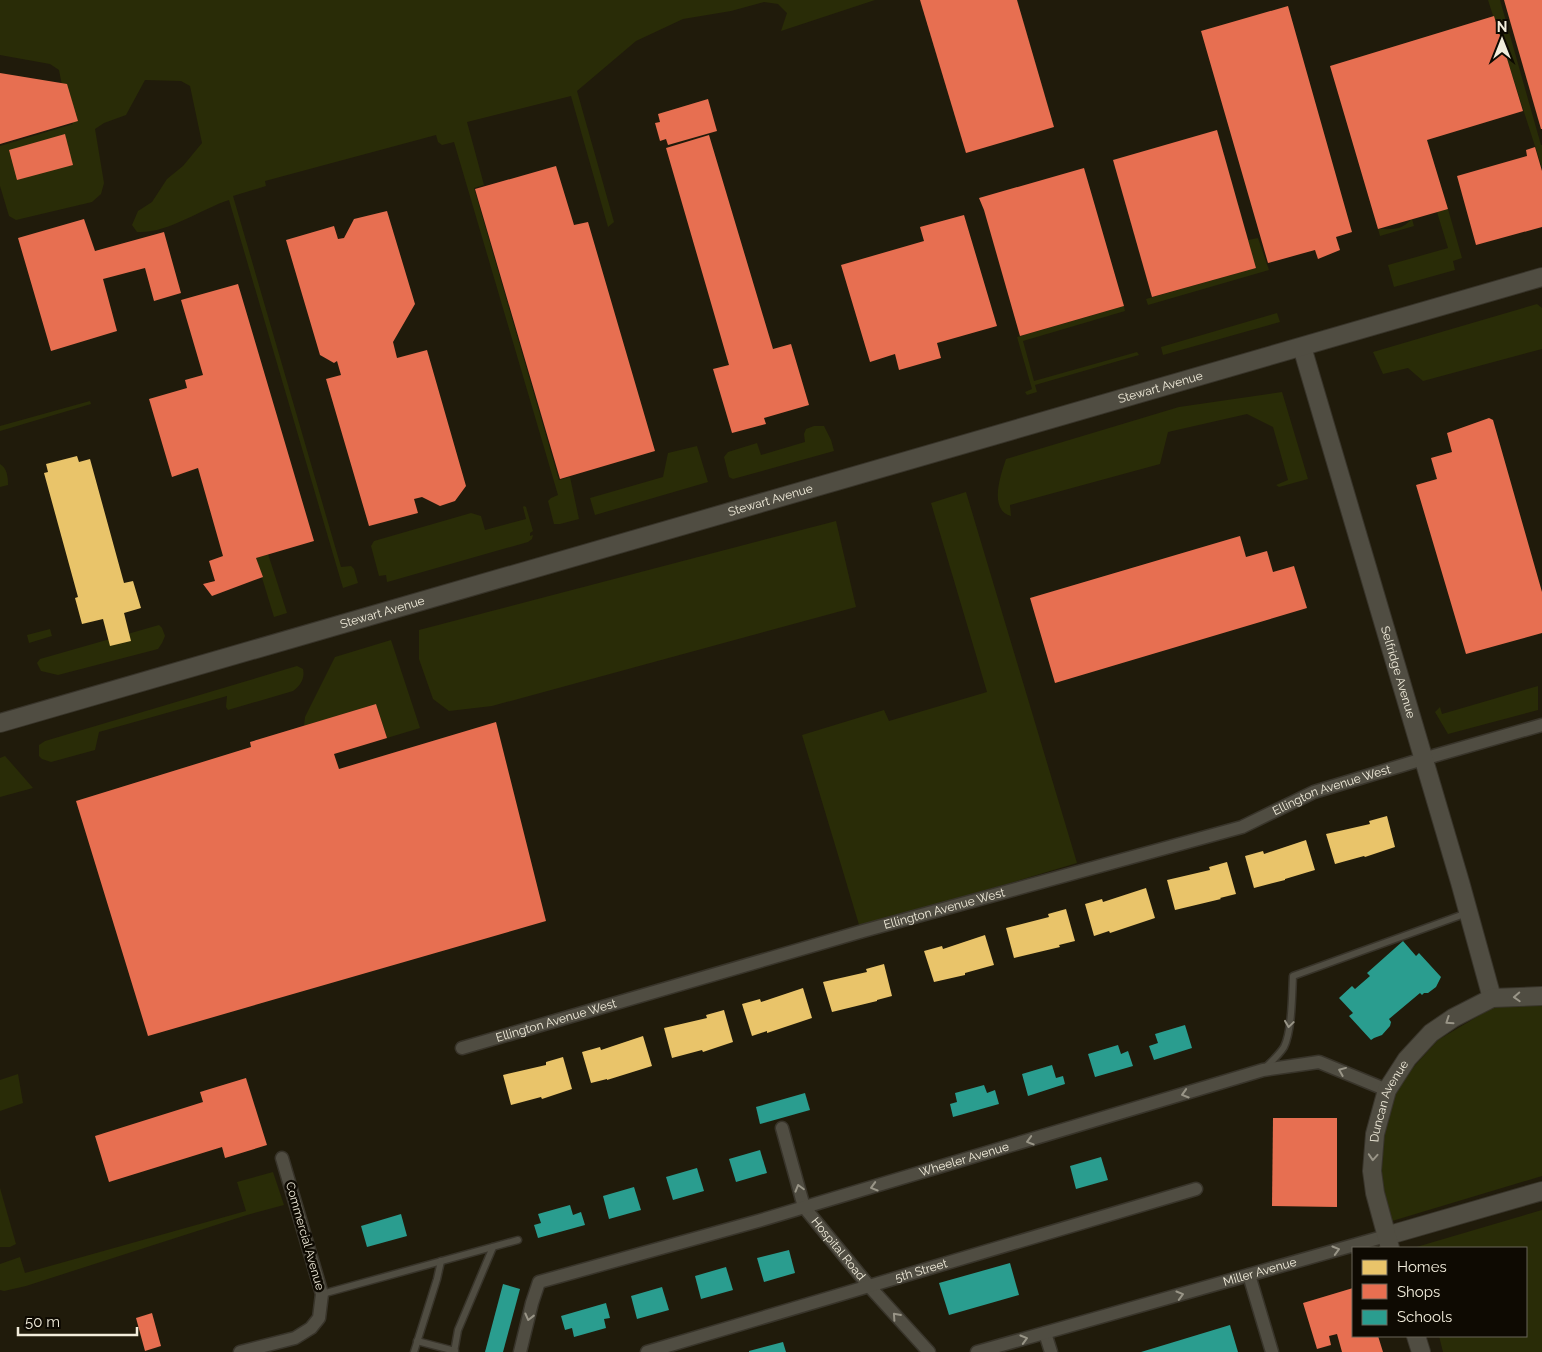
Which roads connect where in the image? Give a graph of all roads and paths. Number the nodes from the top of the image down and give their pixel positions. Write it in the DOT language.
graph roads {
  1 [pos="1542,277"];
  2 [pos="1302,347"];
  3 [pos="0,724"];
  4 [pos="1542,725"];
  5 [pos="1424,759"];
  6 [pos="1468,912"];
  7 [pos="1542,996"];
  8 [pos="1492,998"];
  9 [pos="462,1048"];
  10 [pos="1263,1070"];
  11 [pos="1387,1090"];
  12 [pos="782,1128"];
  13 [pos="282,1158"];
  14 [pos="1196,1189"];
  15 [pos="1542,1191"];
  16 [pos="804,1207"];
  17 [pos="518,1240"];
  18 [pos="1388,1242"];
  19 [pos="493,1247"];
  20 [pos="1367,1247"];
  21 [pos="1352,1251"];
  22 [pos="441,1261"];
  23 [pos="1249,1275"];
  24 [pos="870,1286"];
  25 [pos="322,1294"];
  26 [pos="1045,1333"];
  27 [pos="1416,1337"];
  28 [pos="417,1341"];
  29 [pos="454,1351"];
  30 [pos="240,1352"];
  31 [pos="414,1352"];
  32 [pos="520,1352"];
  33 [pos="647,1352"];
  34 [pos="929,1352"];
  35 [pos="977,1352"];
  36 [pos="1051,1352"];
  37 [pos="1272,1352"];
  38 [pos="1421,1352"];
  1 -- 2 [label="main road, Stewart Avenue"];
  2 -- 3 [label="main road, Stewart Avenue"];
  2 -- 5 [label="main road, Selfridge Avenue"];
  4 -- 5 [label="street, Ellington Avenue West"];
  5 -- 6 [label="main road, Selfridge Avenue"];
  5 -- 9 [label="street, Ellington Avenue West"];
  6 -- 8 [label="main road, Selfridge Avenue"];
  6 -- 10 [label="lane, one-way"];
  7 -- 8 [label="main road, one-way"];
  8 -- 11 [label="main road, Duncan Avenue, one-way"];
  11 -- 10 [label="street, Wheeler Avenue, one-way"];
  10 -- 16 [label="street, Wheeler Avenue, one-way"];
  11 -- 18 [label="main road, Duncan Avenue, one-way"];
  16 -- 12 [label="street, Hospital Road, one-way"];
  13 -- 25 [label="street, Commercial Avenue"];
  14 -- 24 [label="street, 5th Street"];
  15 -- 18 [label="main road, Miller Avenue"];
  16 -- 24 [label="street, Hospital Road"];
  16 -- 32 [label="street, Wheeler Avenue, one-way"];
  17 -- 19 [label="lane"];
  20 -- 18 [label="street, Miller Avenue, one-way"];
  19 -- 22 [label="lane"];
  19 -- 29 [label="lane"];
  23 -- 21 [label="street, Miller Avenue, one-way"];
  22 -- 25 [label="lane"];
  22 -- 28 [label="lane"];
  26 -- 23 [label="street, Miller Avenue, one-way"];
  23 -- 37 [label="street"];
  24 -- 33 [label="street, 5th Street"];
  34 -- 24 [label="street, Hospital Road, one-way"];
  25 -- 30 [label="street, Commercial Avenue"];
  35 -- 26 [label="street, Miller Avenue, one-way"];
  26 -- 36 [label="street"];
  27 -- 38 [label="main road"];
  28 -- 29 [label="lane"];
  28 -- 31 [label="lane"];
}
